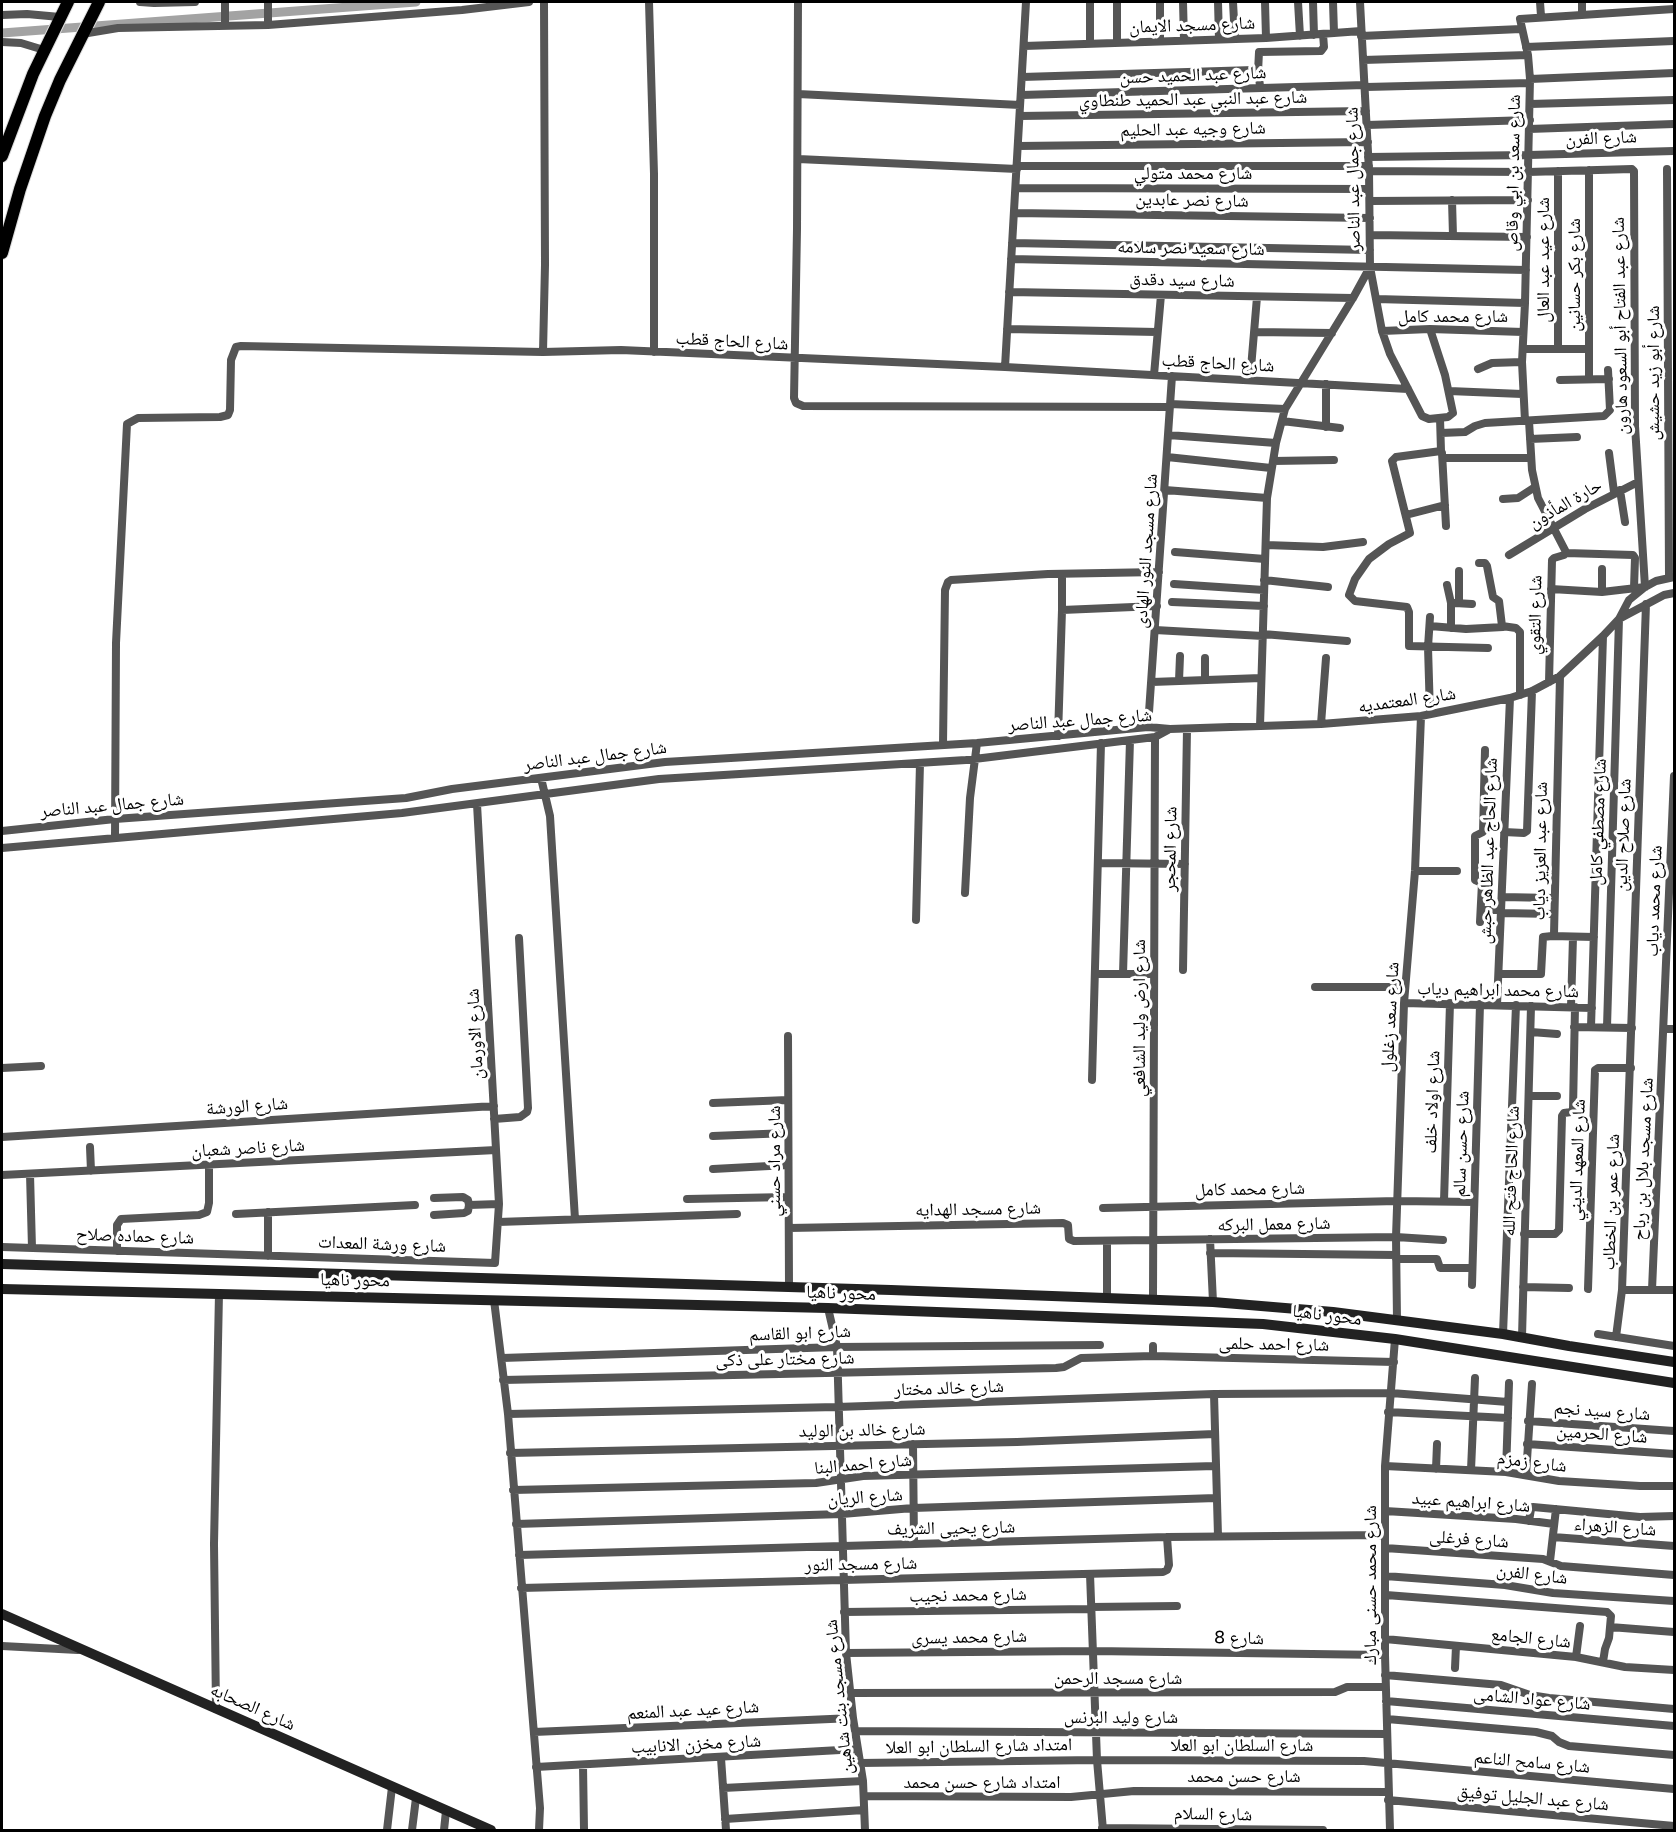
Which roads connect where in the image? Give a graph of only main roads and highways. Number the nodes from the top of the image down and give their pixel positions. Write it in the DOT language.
graph roads {
  1 [pos="68,2"];
  2 [pos="99,2"];
  3 [pos="2,156"];
  4 [pos="2,253"];
  5 [pos="2,1264"];
  6 [pos="546,1281"];
  7 [pos="2,1288"];
  8 [pos="545,1301"];
  9 [pos="1397,1320"];
  10 [pos="1395,1339"];
  11 [pos="1674,1362"];
  12 [pos="1674,1383"];
  13 [pos="2,1614"];
  14 [pos="491,1830"];
  1 -- 3 [label="main road"];
  2 -- 4 [label="main road"];
  5 -- 6 [label="main road, محور ناهيا"];
  6 -- 8 [label="main road"];
  6 -- 9 [label="main road, محور ناهيا"];
  7 -- 8 [label="main road, محور ناهيا"];
  8 -- 10 [label="main road, محور ناهيا"];
  9 -- 10 [label="main road"];
  9 -- 11 [label="main road, محور ناهيا"];
  10 -- 12 [label="main road, محور ناهيا"];
  13 -- 14 [label="main road, شارع الصحابه"];
}
